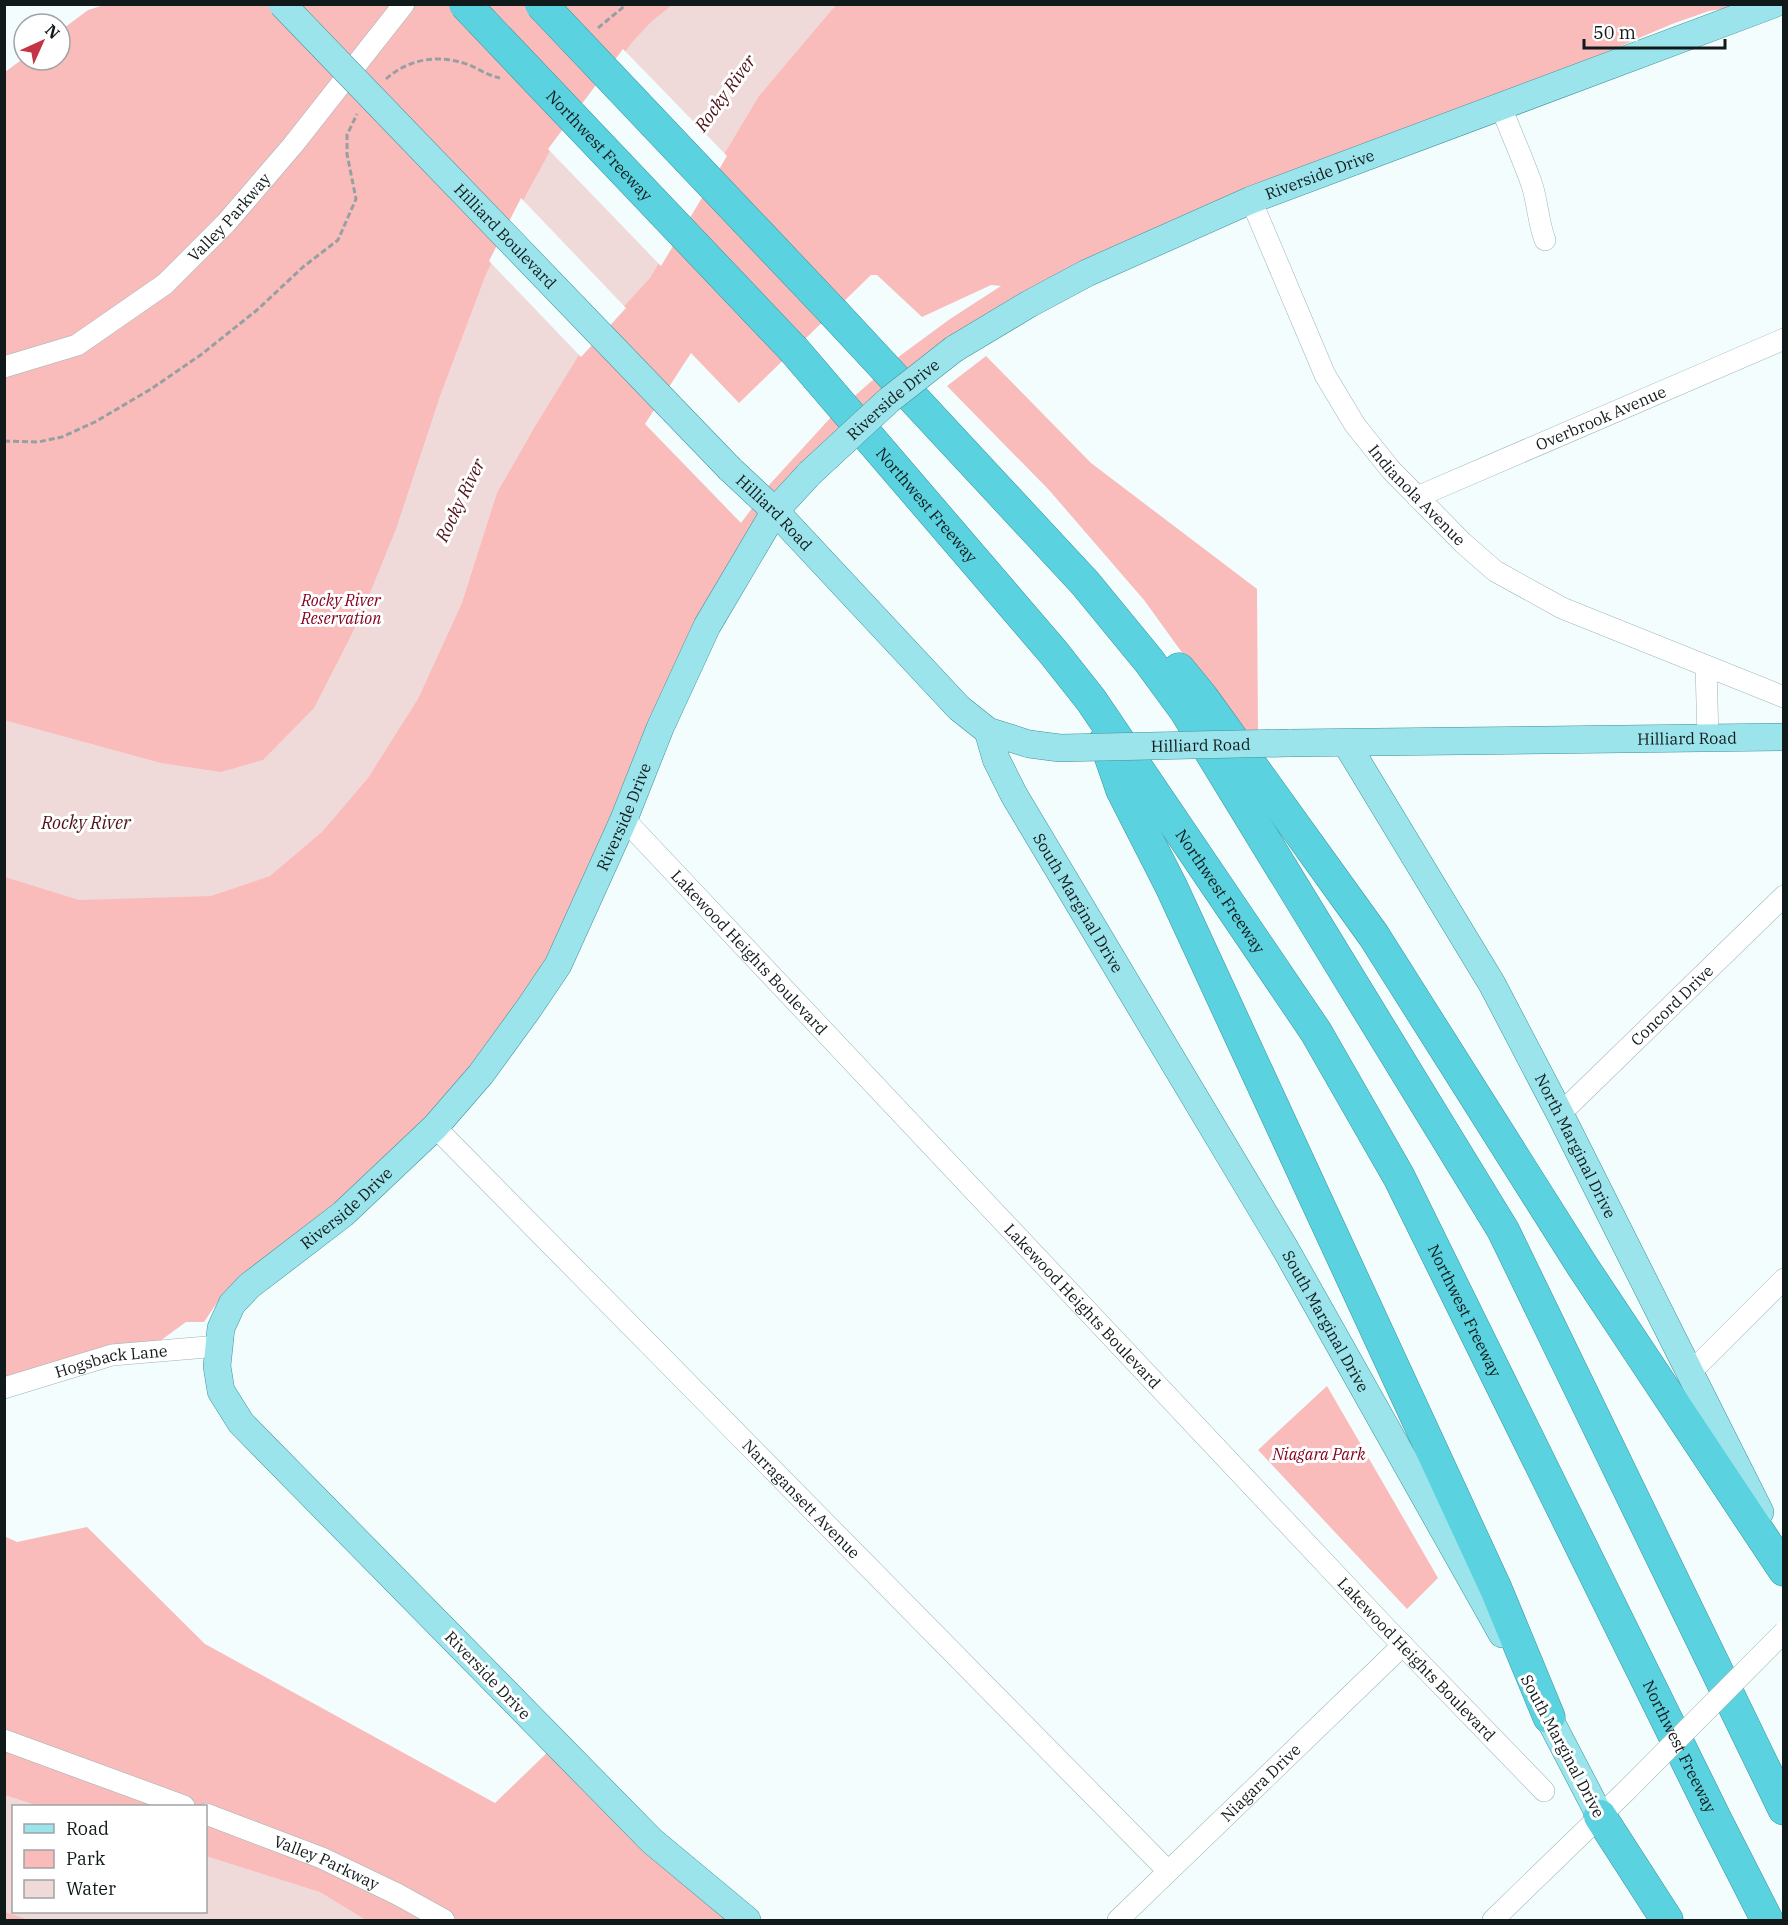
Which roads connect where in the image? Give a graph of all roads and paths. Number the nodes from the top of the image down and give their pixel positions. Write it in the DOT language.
graph roads {
  1 [pos="282,4"];
  2 [pos="404,4"];
  3 [pos="465,4"];
  4 [pos="541,4"];
  5 [pos="627,4"];
  6 [pos="1774,4"];
  7 [pos="595,31"];
  8 [pos="505,78"];
  9 [pos="380,85"];
  10 [pos="1501,107"];
  11 [pos="361,109"];
  12 [pos="1251,200"];
  13 [pos="1545,240"];
  14 [pos="1784,339"];
  15 [pos="866,347"];
  16 [pos="4,367"];
  17 [pos="4,441"];
  18 [pos="730,469"];
  19 [pos="1418,497"];
  20 [pos="776,511"];
  21 [pos="1706,666"];
  22 [pos="1784,697"];
  23 [pos="1090,700"];
  24 [pos="988,731"];
  25 [pos="1784,737"];
  26 [pos="1708,738"];
  27 [pos="1346,743"];
  28 [pos="624,819"];
  29 [pos="1784,896"];
  30 [pos="1560,1114"];
  31 [pos="435,1127"];
  32 [pos="1784,1280"];
  33 [pos="219,1346"];
  34 [pos="1689,1374"];
  35 [pos="4,1388"];
  36 [pos="1784,1559"];
  37 [pos="1784,1570"];
  38 [pos="1784,1632"];
  39 [pos="1403,1645"];
  40 [pos="1549,1717"];
  41 [pos="4,1740"];
  42 [pos="1544,1791"];
  43 [pos="181,1805"];
  44 [pos="1784,1809"];
  45 [pos="207,1814"];
  46 [pos="1600,1816"];
  47 [pos="1168,1871"];
  48 [pos="444,1920"];
  49 [pos="747,1920"];
  50 [pos="1118,1920"];
  51 [pos="1492,1920"];
  52 [pos="1651,1920"];
  53 [pos="1667,1920"];
  54 [pos="1767,1920"];
  1 -- 18 [label="main road, Hilliard Boulevard, bridge"];
  2 -- 16 [label="street, Valley Parkway"];
  3 -- 23 [label="highway, Northwest Freeway, bridge"];
  4 -- 15 [label="highway, bridge"];
  5 -- 7 [label="path"];
  6 -- 10 [label="main road, Riverside Drive"];
  8 -- 9 [label="path"];
  10 -- 12 [label="main road, Riverside Drive"];
  10 -- 13 [label="street"];
  11 -- 17 [label="path"];
  12 -- 19 [label="street, Indianola Avenue"];
  12 -- 20 [label="main road, Riverside Drive, bridge"];
  14 -- 19 [label="street, Overbrook Avenue"];
  15 -- 37 [label="highway"];
  15 -- 44 [label="highway"];
  18 -- 20 [label="main road, Hilliard Road"];
  19 -- 21 [label="street, Indianola Avenue"];
  20 -- 24 [label="main road, Hilliard Road"];
  20 -- 28 [label="main road, Riverside Drive"];
  21 -- 22 [label="street, Indianola Avenue"];
  21 -- 26 [label="street"];
  23 -- 40 [label="highway"];
  23 -- 54 [label="highway, Northwest Freeway"];
  24 -- 27 [label="main road, Hilliard Road, bridge"];
  24 -- 40 [label="main road, South Marginal Drive"];
  25 -- 26 [label="main road, Hilliard Road"];
  26 -- 27 [label="main road, Hilliard Road"];
  27 -- 30 [label="main road, North Marginal Drive"];
  28 -- 31 [label="main road, Riverside Drive"];
  28 -- 39 [label="street, Lakewood Heights Boulevard"];
  29 -- 30 [label="street, Concord Drive"];
  30 -- 34 [label="main road, North Marginal Drive"];
  31 -- 33 [label="main road, Riverside Drive"];
  31 -- 47 [label="street, Narragansett Avenue"];
  32 -- 34 [label="street"];
  33 -- 35 [label="street, Hogsback Lane"];
  33 -- 49 [label="main road, Riverside Drive"];
  34 -- 36 [label="main road, North Marginal Drive"];
  38 -- 46 [label="street, bridge"];
  39 -- 42 [label="street, Lakewood Heights Boulevard"];
  39 -- 47 [label="street, Niagara Drive"];
  40 -- 46 [label="main road, South Marginal Drive"];
  41 -- 43 [label="street"];
  45 -- 48 [label="street, Valley Parkway"];
  46 -- 51 [label="street"];
  46 -- 52 [label="main road, South Marginal Drive"];
  46 -- 53 [label="highway"];
  47 -- 50 [label="street, Niagara Drive"];
}
